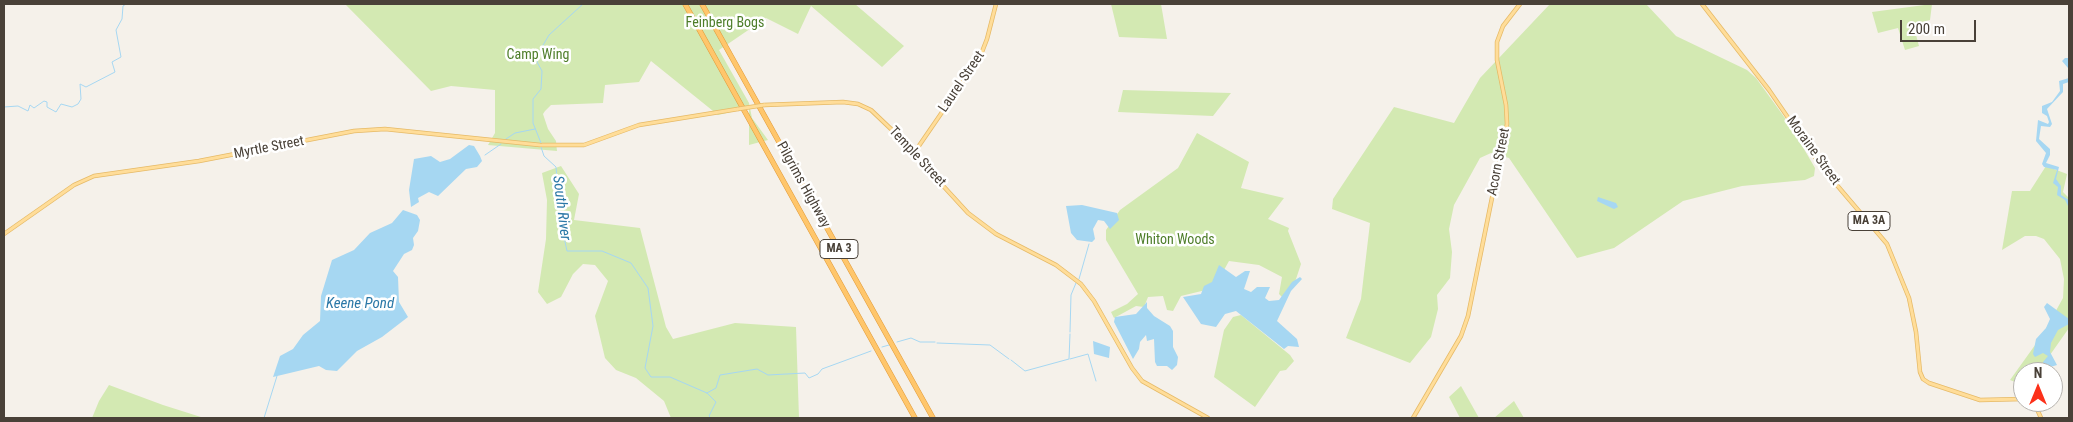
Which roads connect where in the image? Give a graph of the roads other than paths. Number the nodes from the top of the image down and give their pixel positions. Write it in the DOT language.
graph roads {
  1 [pos="685,4"];
  2 [pos="702,4"];
  3 [pos="996,4"];
  4 [pos="1520,4"];
  5 [pos="1702,4"];
  6 [pos="475,140"];
  7 [pos="919,145"];
  8 [pos="908,147"];
  9 [pos="914,153"];
  10 [pos="4,234"];
  11 [pos="2013,399"];
  12 [pos="915,418"];
  13 [pos="933,418"];
  14 [pos="1208,418"];
  15 [pos="1413,418"];
  1 -- 12 [label="highway, Pilgrims Highway / MA 3"];
  2 -- 13 [label="highway, Pilgrims Highway / MA 3"];
  3 -- 7 [label="main road, Laurel Street"];
  4 -- 15 [label="main road, Acorn Street"];
  5 -- 11 [label="main road, Moraine Street / MA 3A"];
  6 -- 8 [label="main road, Temple Street, bridge"];
  6 -- 10 [label="main road, Myrtle Street"];
  7 -- 8 [label="main road"];
  7 -- 9 [label="main road, Laurel Street"];
  8 -- 9 [label="main road, Temple Street"];
  9 -- 14 [label="main road, Temple Street"];
}
